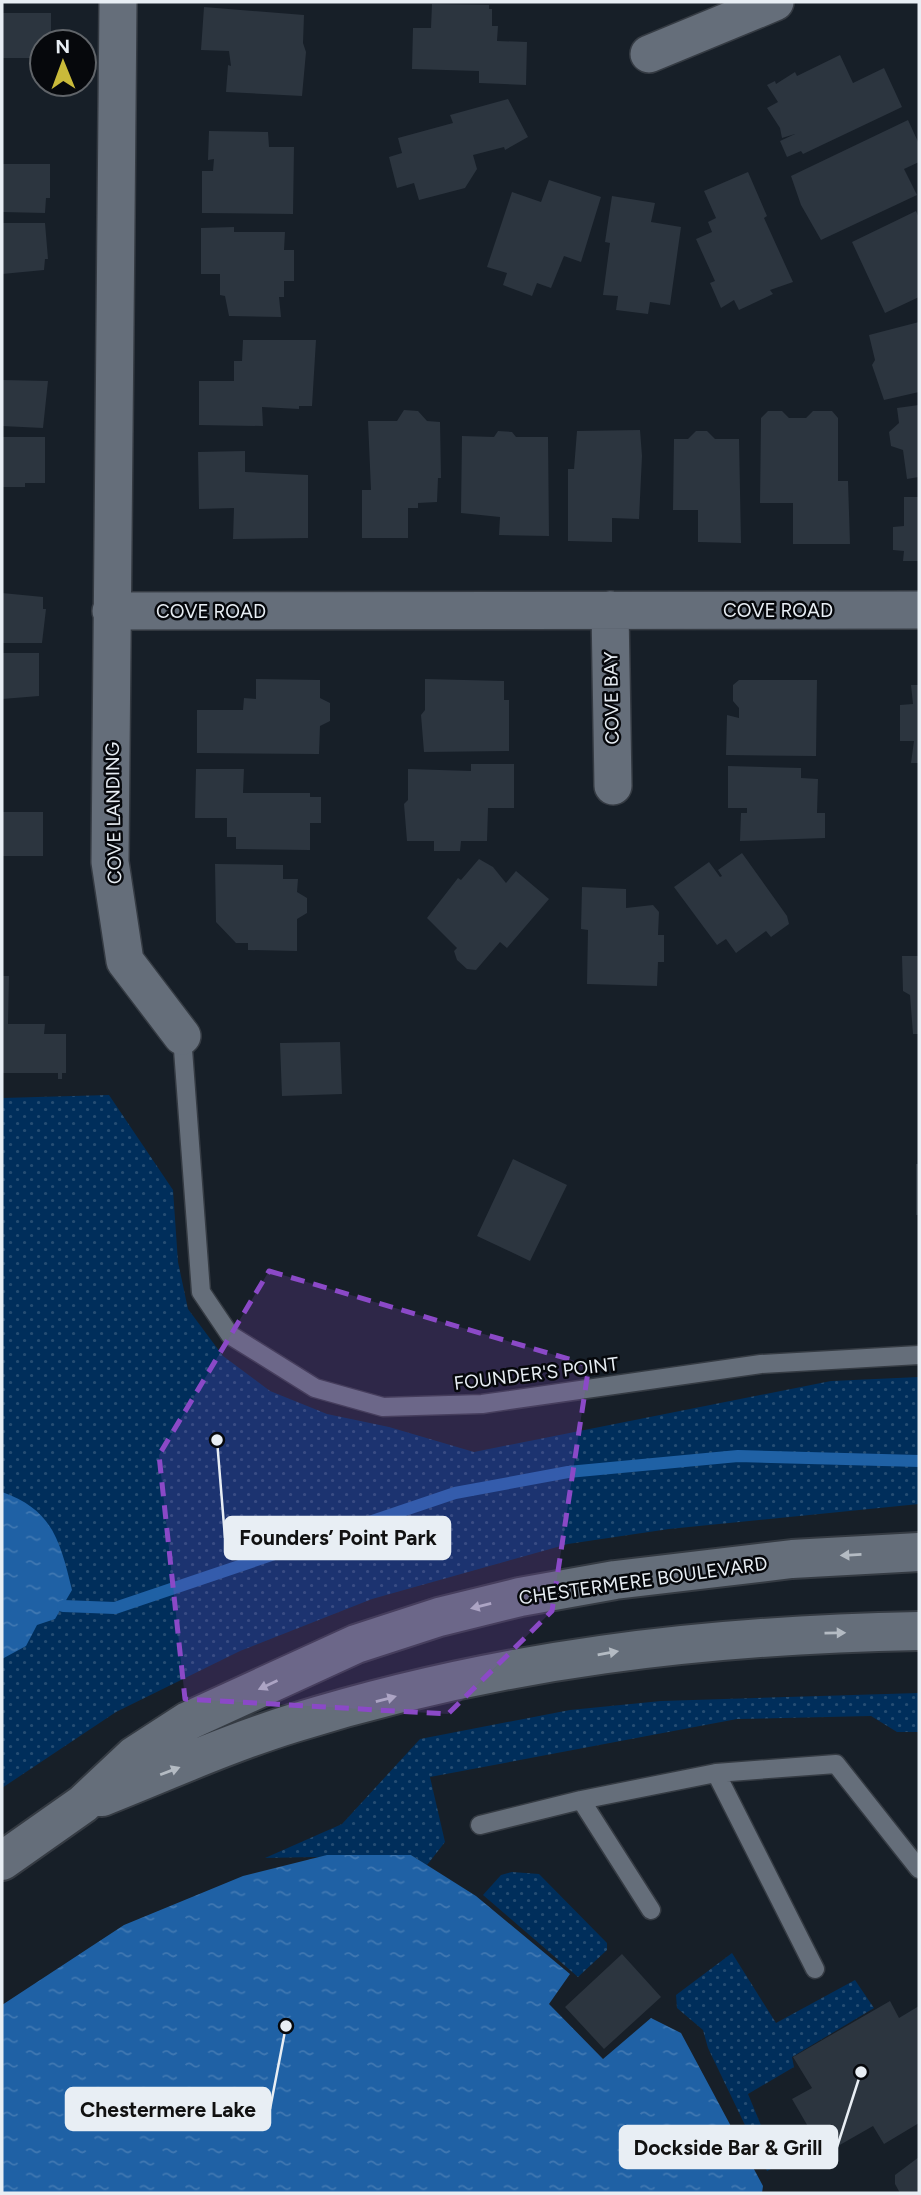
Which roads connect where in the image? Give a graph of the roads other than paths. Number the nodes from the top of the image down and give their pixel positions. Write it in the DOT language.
graph roads {
  1 [pos="118,2"];
  2 [pos="775,2"];
  3 [pos="649,54"];
  4 [pos="610,610"];
  5 [pos="919,610"];
  6 [pos="111,611"];
  7 [pos="613,786"];
  8 [pos="182,1037"];
  9 [pos="919,1355"];
  10 [pos="919,1552"];
  11 [pos="919,1631"];
  12 [pos="716,1773"];
  13 [pos="580,1800"];
  14 [pos="83,1804"];
  15 [pos="480,1825"];
  16 [pos="2,1861"];
  17 [pos="919,1869"];
  18 [pos="651,1910"];
  19 [pos="815,1969"];
  1 -- 6 [label="street"];
  2 -- 3 [label="street"];
  4 -- 5 [label="street, COVE ROAD"];
  4 -- 6 [label="street, COVE ROAD"];
  4 -- 7 [label="street, COVE BAY"];
  6 -- 8 [label="street, COVE LANDING"];
  8 -- 9 [label="lane, FOUNDER'S POINT"];
  10 -- 14 [label="main road, CHESTERMERE BOULEVARD, one-way"];
  14 -- 11 [label="main road, CHESTERMERE BOULEVARD, one-way"];
  12 -- 13 [label="lane"];
  12 -- 17 [label="lane"];
  12 -- 19 [label="lane"];
  13 -- 15 [label="lane"];
  13 -- 18 [label="lane"];
  14 -- 16 [label="main road, CHESTERMERE BOULEVARD"];
}
